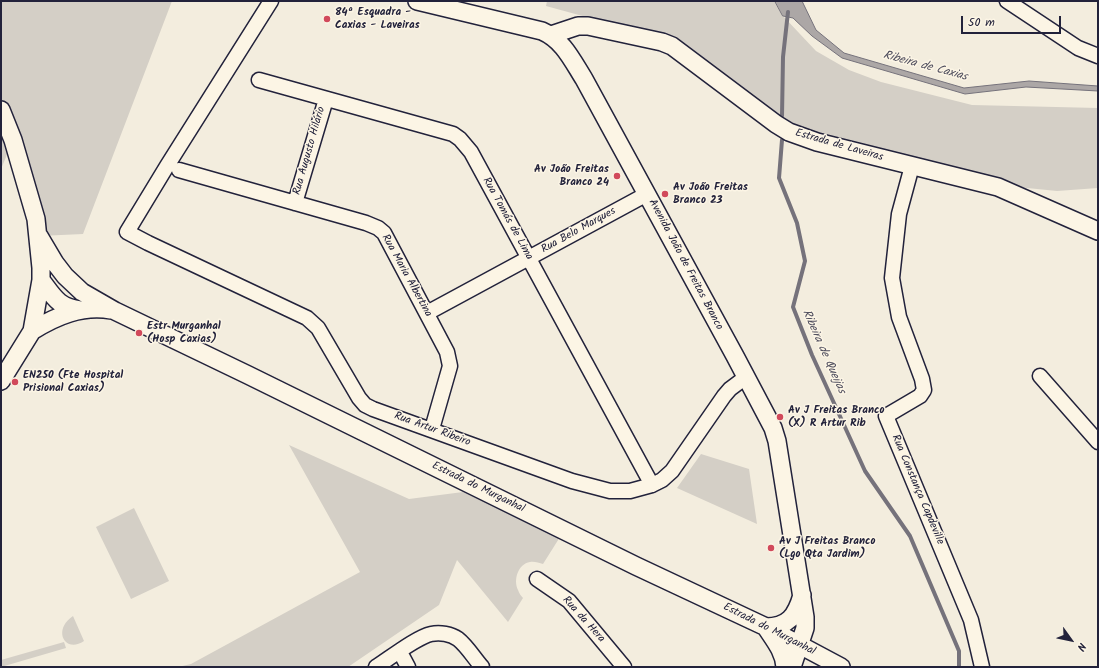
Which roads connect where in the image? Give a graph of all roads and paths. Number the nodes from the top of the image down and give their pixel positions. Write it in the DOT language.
graph roads {
  1 [pos="271,1"];
  2 [pos="417,1"];
  3 [pos="1006,1"];
  4 [pos="551,35"];
  5 [pos="1098,56"];
  6 [pos="259,80"];
  7 [pos="326,99"];
  8 [pos="1,110"];
  9 [pos="912,166"];
  10 [pos="179,170"];
  11 [pos="647,194"];
  12 [pos="295,203"];
  13 [pos="1098,231"];
  14 [pos="39,236"];
  15 [pos="529,258"];
  16 [pos="41,280"];
  17 [pos="82,292"];
  18 [pos="80,310"];
  19 [pos="115,311"];
  20 [pos="427,313"];
  21 [pos="32,331"];
  22 [pos="1040,376"];
  23 [pos="746,377"];
  24 [pos="1,381"];
  25 [pos="432,429"];
  26 [pos="1098,442"];
  27 [pos="652,485"];
  28 [pos="537,579"];
  29 [pos="802,594"];
  30 [pos="766,627"];
  31 [pos="800,645"];
  32 [pos="400,652"];
  33 [pos="376,667"];
  34 [pos="408,667"];
  35 [pos="482,667"];
  36 [pos="624,667"];
  37 [pos="785,667"];
  38 [pos="792,667"];
  39 [pos="841,667"];
  40 [pos="982,667"];
  1 -- 25 [label="street, Rua Artur Ribeiro"];
  2 -- 4 [label="street, Avenida João de Freitas Branco"];
  3 -- 5 [label="street"];
  4 -- 9 [label="street, Estrada de Laveiras"];
  4 -- 11 [label="street, Avenida João de Freitas Branco"];
  6 -- 7 [label="street, Rua Tomás de Lima"];
  7 -- 12 [label="street, Rua Augusto Hilário"];
  7 -- 15 [label="street, Rua Tomás de Lima"];
  8 -- 14 [label="street, Estrada do Murganhal"];
  9 -- 13 [label="street, Estrada de Laveiras"];
  9 -- 40 [label="street, Rua Constança Capdeville"];
  10 -- 12 [label="street, Rua Maria Albertina"];
  11 -- 15 [label="street, Rua Belo Marques"];
  11 -- 23 [label="street, Avenida João de Freitas Branco"];
  12 -- 20 [label="street, Rua Maria Albertina"];
  14 -- 16 [label="street, Estrada do Murganhal"];
  14 -- 17 [label="street, Estrada do Murganhal"];
  15 -- 20 [label="street, Rua Belo Marques"];
  15 -- 27 [label="street, Rua Tomás de Lima"];
  16 -- 17 [label="street, Estrada do Murganhal"];
  16 -- 18 [label="street, Estrada do Murganhal"];
  16 -- 21 [label="street, Estrada do Murganhal"];
  17 -- 19 [label="street, Estrada do Murganhal"];
  18 -- 19 [label="street, Estrada do Murganhal"];
  18 -- 21 [label="street, Estrada do Murganhal"];
  19 -- 30 [label="street, Estrada do Murganhal"];
  20 -- 25 [label="street, Rua Maria Albertina"];
  21 -- 24 [label="street"];
  22 -- 26 [label="street"];
  23 -- 27 [label="street, Rua Artur Ribeiro"];
  23 -- 29 [label="street, Avenida João de Freitas Branco"];
  25 -- 27 [label="street, Rua Artur Ribeiro"];
  28 -- 36 [label="street, Rua da Hera"];
  29 -- 30 [label="street"];
  29 -- 31 [label="street, Avenida João de Freitas Branco"];
  30 -- 31 [label="street, Estrada do Murganhal"];
  30 -- 37 [label="street"];
  31 -- 38 [label="street, Avenida João de Freitas Branco"];
  31 -- 39 [label="street, Estrada do Murganhal"];
  32 -- 33 [label="street"];
  32 -- 34 [label="street"];
  32 -- 35 [label="street"];
}
